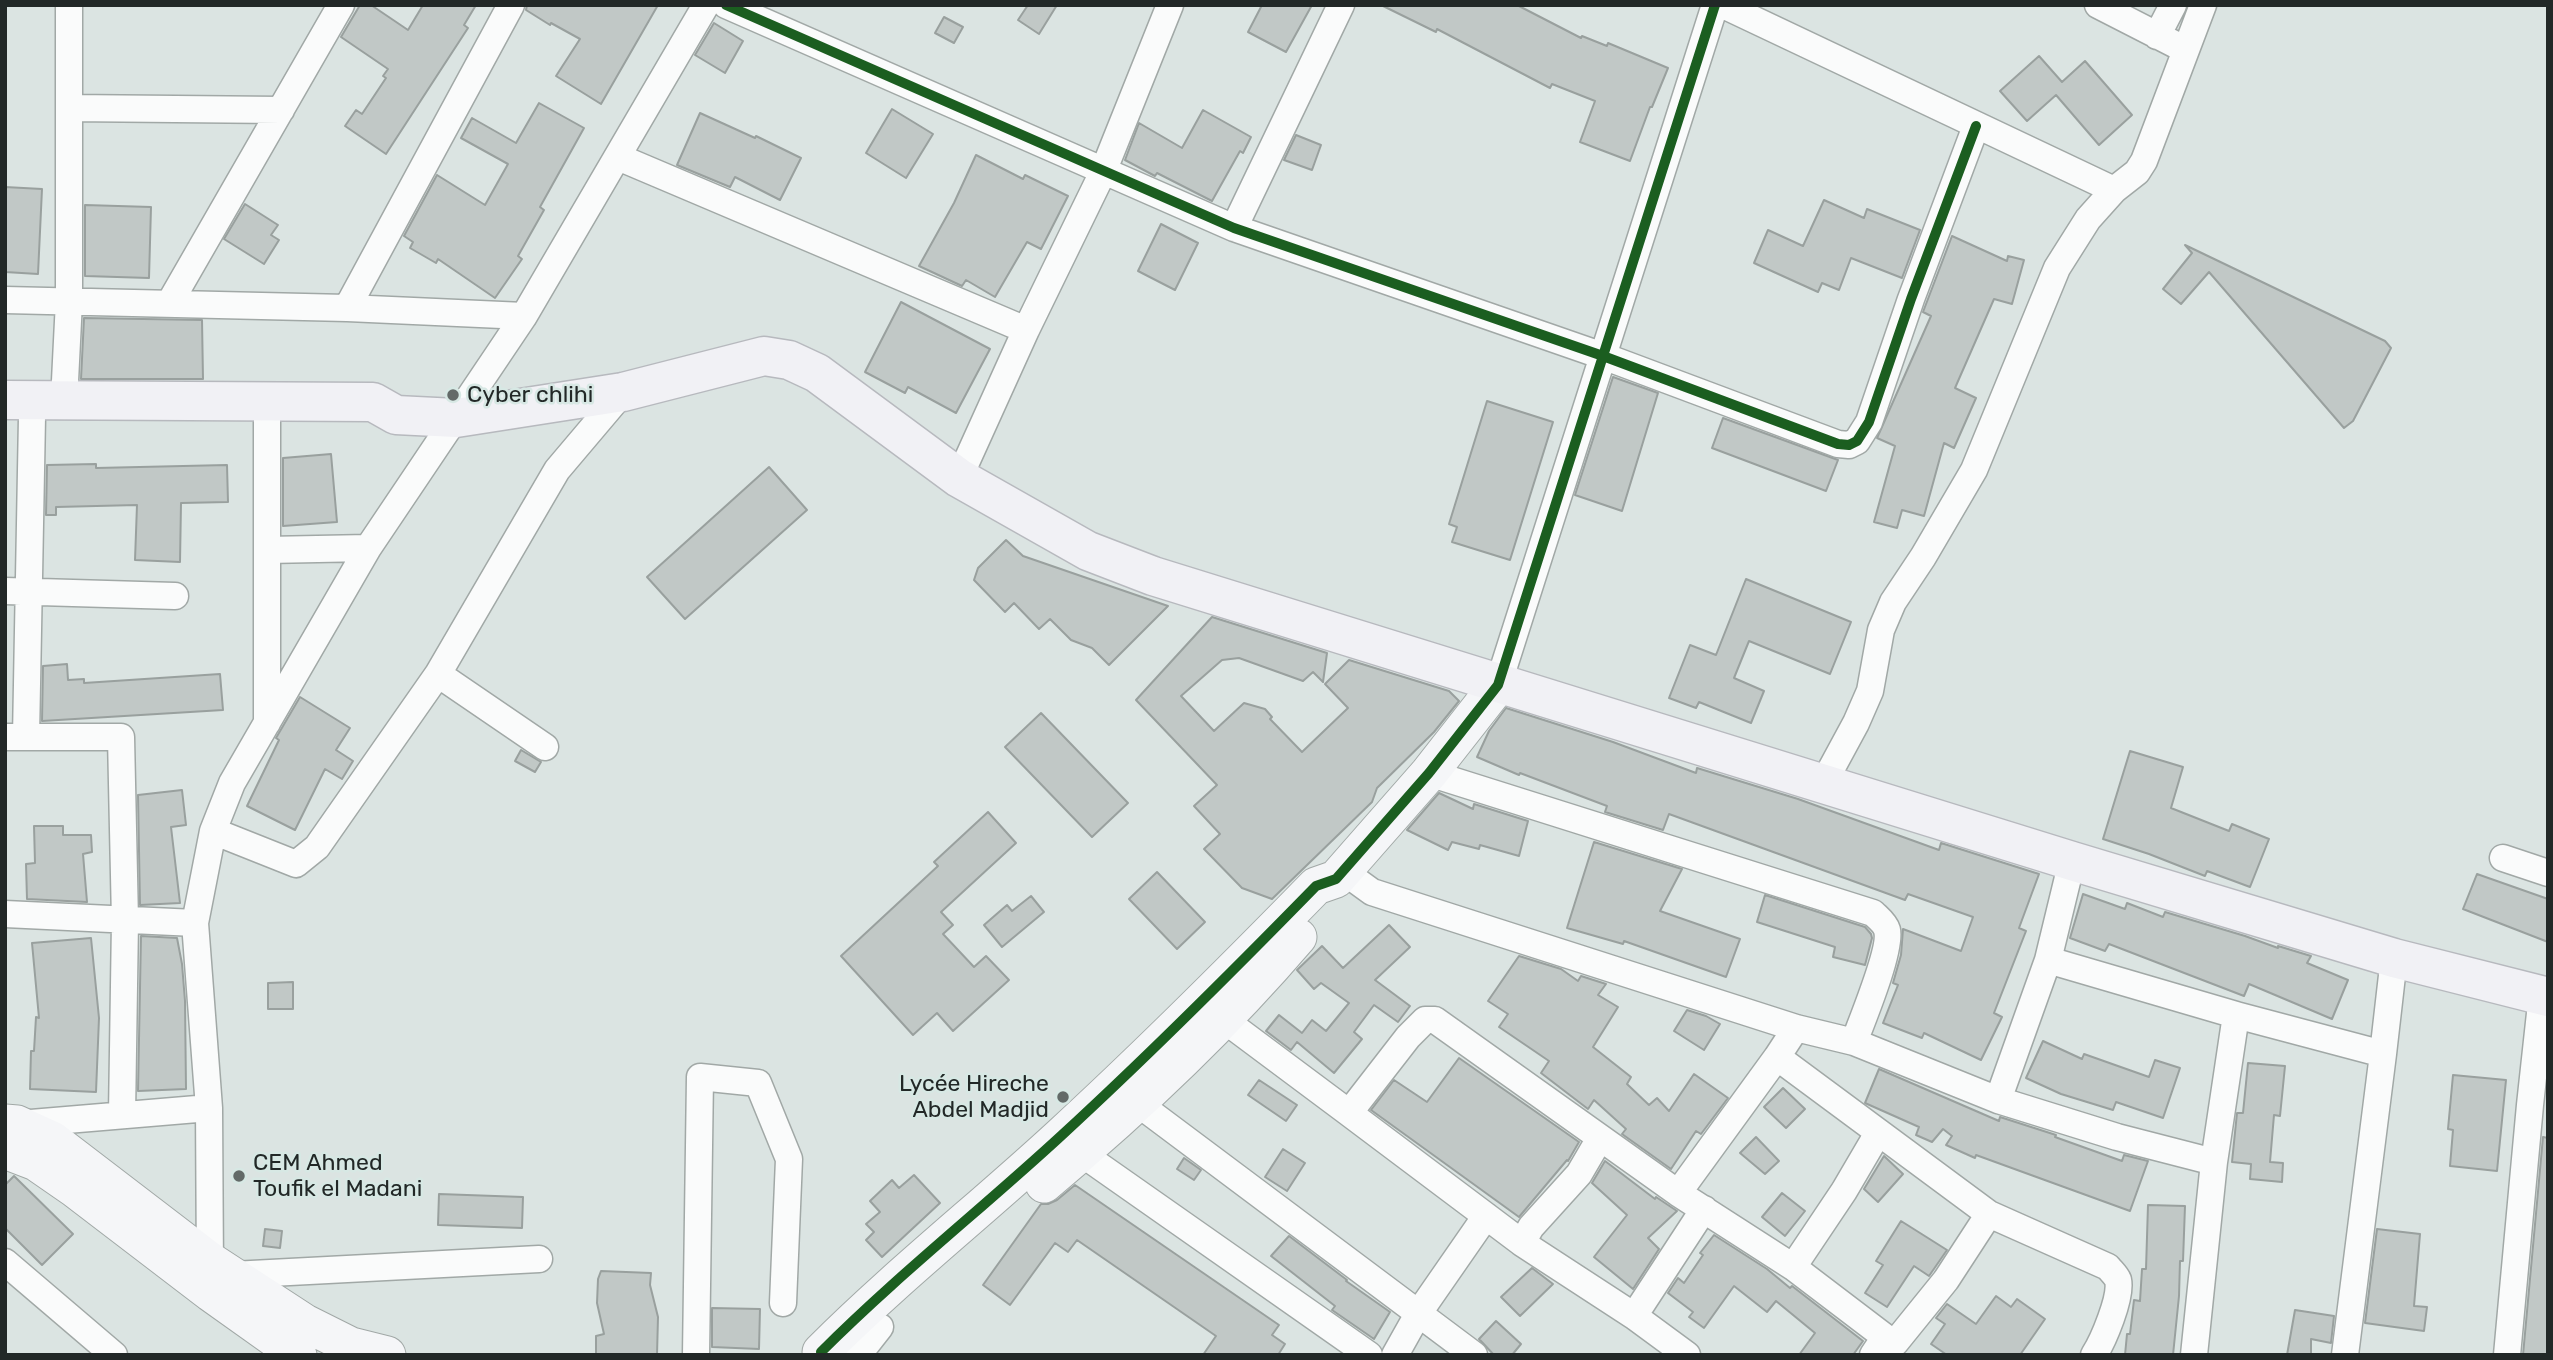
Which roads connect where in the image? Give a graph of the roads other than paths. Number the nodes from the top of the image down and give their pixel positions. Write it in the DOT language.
graph roads {
  1 [pos="69,5"];
  2 [pos="341,5"];
  3 [pos="511,5"];
  4 [pos="706,5"];
  5 [pos="726,5"];
  6 [pos="1170,5"];
  7 [pos="1341,5"];
  8 [pos="1715,5"];
  9 [pos="1723,5"];
  10 [pos="2098,5"];
  11 [pos="2173,5"];
  12 [pos="2203,5"];
  13 [pos="2157,36"];
  14 [pos="2186,50"];
  15 [pos="69,108"];
  16 [pos="281,110"];
  17 [pos="1976,126"];
  18 [pos="618,156"];
  19 [pos="1103,172"];
  20 [pos="2114,190"];
  21 [pos="1234,228"];
  22 [pos="5,300"];
  23 [pos="69,302"];
  24 [pos="169,304"];
  25 [pos="347,308"];
  26 [pos="524,316"];
  27 [pos="1026,330"];
  28 [pos="1603,356"];
  29 [pos="623,392"];
  30 [pos="27,409"];
  31 [pos="396,415"];
  32 [pos="456,418"];
  33 [pos="267,419"];
  34 [pos="959,478"];
  35 [pos="368,548"];
  36 [pos="267,551"];
  37 [pos="17,591"];
  38 [pos="175,596"];
  39 [pos="438,674"];
  40 [pos="1498,684"];
  41 [pos="267,724"];
  42 [pos="16,737"];
  43 [pos="545,747"];
  44 [pos="1429,773"];
  45 [pos="1822,784"];
  46 [pos="213,831"];
  47 [pos="2503,858"];
  48 [pos="2072,861"];
  49 [pos="2548,873"];
  50 [pos="1340,875"];
  51 [pos="5,914"];
  52 [pos="125,921"];
  53 [pos="195,923"];
  54 [pos="2394,958"];
  55 [pos="2048,960"];
  56 [pos="2545,996"];
  57 [pos="1212,1011"];
  58 [pos="2236,1015"];
  59 [pos="1796,1028"];
  60 [pos="1854,1042"];
  61 [pos="2383,1054"];
  62 [pos="1777,1057"];
  63 [pos="1125,1094"];
  64 [pos="1998,1100"];
  65 [pos="209,1108"];
  66 [pos="2539,1108"];
  67 [pos="1349,1113"];
  68 [pos="122,1115"];
  69 [pos="9,1132"];
  70 [pos="1878,1132"];
  71 [pos="1600,1138"];
  72 [pos="1071,1144"];
  73 [pos="2214,1162"];
  74 [pos="1678,1193"];
  75 [pos="1704,1209"];
  76 [pos="1989,1214"];
  77 [pos="1486,1216"];
  78 [pos="1522,1243"];
  79 [pos="539,1259"];
  80 [pos="5,1262"];
  81 [pos="1793,1267"];
  82 [pos="217,1276"];
  83 [pos="783,1303"];
  84 [pos="1418,1314"];
  85 [pos="1634,1315"];
  86 [pos="869,1341"];
  87 [pos="1892,1347"];
  88 [pos="818,1353"];
  89 [pos="114,1355"];
  90 [pos="298,1355"];
  91 [pos="387,1355"];
  92 [pos="696,1355"];
  93 [pos="1369,1355"];
  94 [pos="1395,1355"];
  95 [pos="1474,1355"];
  96 [pos="1687,1355"];
  97 [pos="2094,1355"];
  98 [pos="2194,1355"];
  99 [pos="2345,1355"];
  100 [pos="2507,1355"];
  1 -- 15 [label="street"];
  2 -- 16 [label="street"];
  3 -- 25 [label="street"];
  4 -- 18 [label="street"];
  5 -- 19 [label="street"];
  6 -- 19 [label="street"];
  7 -- 21 [label="street"];
  8 -- 28 [label="street"];
  9 -- 17 [label="street"];
  10 -- 13 [label="street"];
  11 -- 13 [label="street"];
  12 -- 14 [label="street"];
  13 -- 14 [label="street"];
  14 -- 20 [label="street"];
  15 -- 16 [label="street"];
  15 -- 23 [label="street"];
  16 -- 24 [label="street"];
  17 -- 20 [label="street"];
  17 -- 28 [label="street"];
  18 -- 26 [label="street"];
  18 -- 27 [label="street"];
  19 -- 21 [label="street"];
  19 -- 27 [label="street"];
  20 -- 45 [label="street"];
  21 -- 28 [label="street"];
  22 -- 23 [label="street"];
  23 -- 24 [label="street"];
  23 -- 30 [label="street"];
  24 -- 25 [label="street"];
  25 -- 26 [label="street"];
  26 -- 32 [label="street"];
  27 -- 34 [label="street"];
  28 -- 40 [label="street"];
  29 -- 32 [label="main road"];
  29 -- 34 [label="main road"];
  29 -- 39 [label="street"];
  30 -- 31 [label="main road"];
  30 -- 33 [label="main road"];
  30 -- 37 [label="street"];
  31 -- 32 [label="main road"];
  31 -- 33 [label="main road"];
  32 -- 35 [label="street"];
  33 -- 36 [label="street"];
  34 -- 40 [label="main road"];
  35 -- 36 [label="street"];
  35 -- 41 [label="street"];
  36 -- 41 [label="street"];
  37 -- 38 [label="street"];
  37 -- 42 [label="street"];
  39 -- 43 [label="street"];
  39 -- 46 [label="street"];
  40 -- 44 [label="street"];
  40 -- 45 [label="main road"];
  41 -- 46 [label="street"];
  42 -- 52 [label="street"];
  44 -- 50 [label="street"];
  44 -- 60 [label="street"];
  45 -- 48 [label="main road"];
  46 -- 53 [label="street"];
  47 -- 49 [label="street"];
  48 -- 54 [label="main road"];
  48 -- 55 [label="street"];
  50 -- 57 [label="street"];
  50 -- 59 [label="street"];
  51 -- 52 [label="street"];
  52 -- 53 [label="street"];
  52 -- 68 [label="street"];
  53 -- 65 [label="street"];
  54 -- 56 [label="main road"];
  54 -- 61 [label="street"];
  55 -- 58 [label="street"];
  55 -- 64 [label="street"];
  56 -- 66 [label="street"];
  57 -- 63 [label="street"];
  57 -- 67 [label="street"];
  58 -- 61 [label="street"];
  58 -- 73 [label="street"];
  59 -- 60 [label="street"];
  59 -- 62 [label="street"];
  60 -- 64 [label="street"];
  61 -- 99 [label="street"];
  62 -- 70 [label="street"];
  62 -- 74 [label="street"];
  63 -- 72 [label="street"];
  63 -- 84 [label="street"];
  64 -- 73 [label="street"];
  65 -- 68 [label="street"];
  65 -- 82 [label="street"];
  66 -- 100 [label="street"];
  67 -- 71 [label="street"];
  67 -- 77 [label="street"];
  68 -- 69 [label="street"];
  69 -- 82 [label="street"];
  70 -- 76 [label="street"];
  70 -- 81 [label="street"];
  71 -- 74 [label="street"];
  71 -- 78 [label="street"];
  72 -- 86 [label="street"];
  72 -- 88 [label="street"];
  72 -- 93 [label="street"];
  73 -- 98 [label="street"];
  74 -- 75 [label="street"];
  75 -- 81 [label="street"];
  75 -- 85 [label="street"];
  76 -- 87 [label="street"];
  76 -- 97 [label="street"];
  77 -- 78 [label="street"];
  77 -- 84 [label="street"];
  78 -- 85 [label="street"];
  79 -- 82 [label="street"];
  80 -- 89 [label="street"];
  81 -- 87 [label="street"];
  82 -- 90 [label="street"];
  82 -- 91 [label="street"];
  83 -- 92 [label="street"];
  84 -- 94 [label="street"];
  84 -- 95 [label="street"];
  85 -- 96 [label="street"];
  86 -- 88 [label="street"];
}
